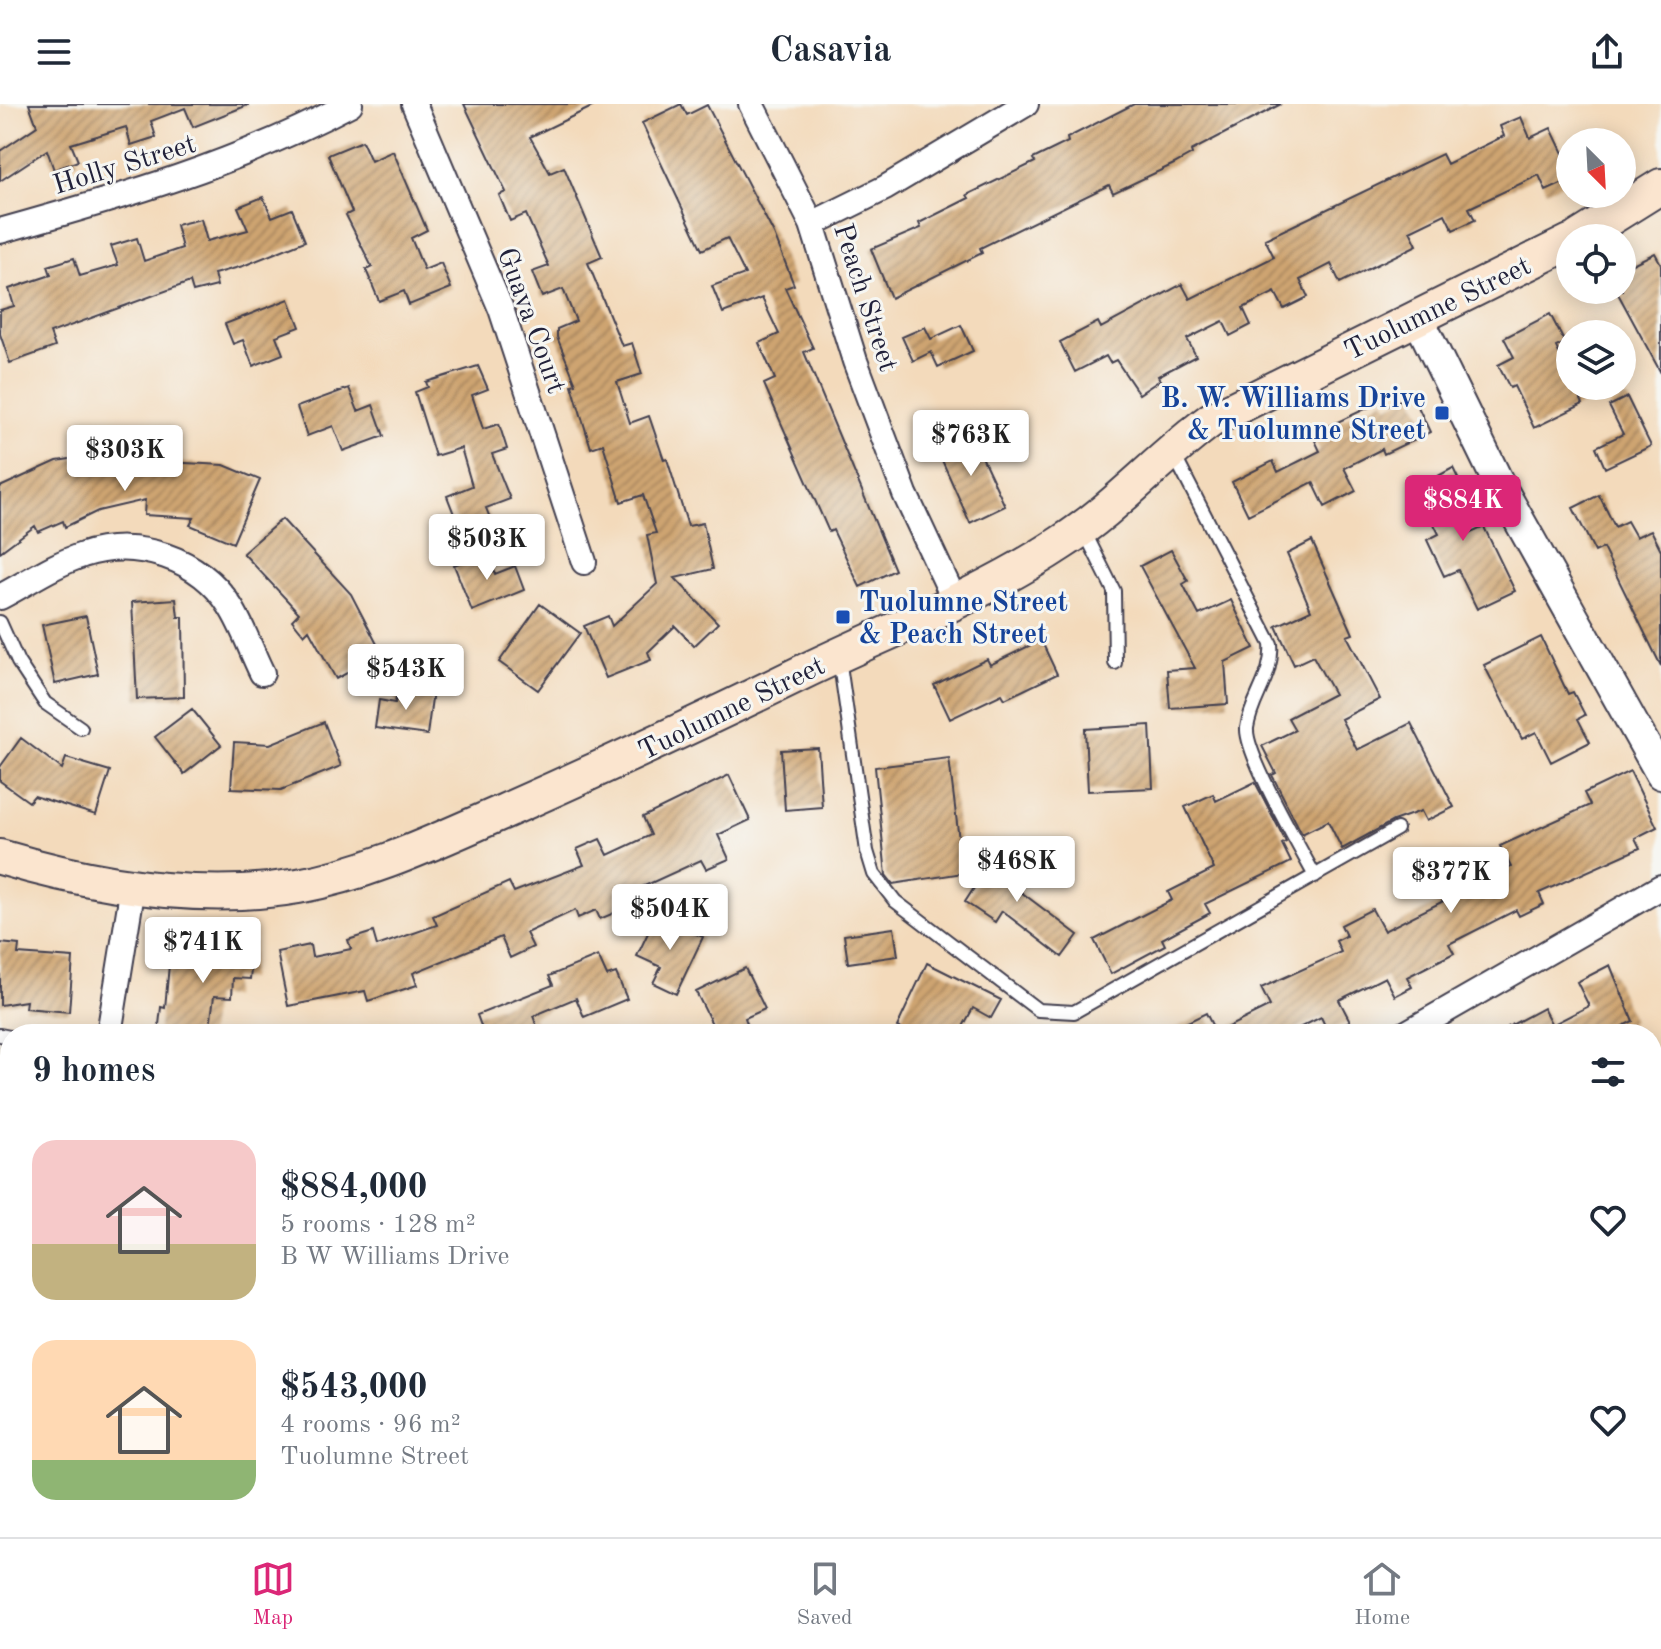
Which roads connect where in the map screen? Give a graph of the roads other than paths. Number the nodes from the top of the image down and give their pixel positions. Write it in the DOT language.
graph roads {
  1 [pos="350,104"];
  2 [pos="414,104"];
  3 [pos="751,104"];
  4 [pos="1026,104"];
  5 [pos="1661,186"];
  6 [pos="812,224"];
  7 [pos="1600,224"];
  8 [pos="0,231"];
  9 [pos="1556,249"];
  10 [pos="1417,316"];
  11 [pos="1171,450"];
  12 [pos="1082,528"];
  13 [pos="584,562"];
  14 [pos="0,597"];
  15 [pos="955,601"];
  16 [pos="0,622"];
  17 [pos="839,654"];
  18 [pos="1115,663"];
  19 [pos="262,673"];
  20 [pos="81,728"];
  21 [pos="1661,774"];
  22 [pos="1397,829"];
  23 [pos="0,857"];
  24 [pos="1315,876"];
  25 [pos="133,886"];
  26 [pos="1661,887"];
  27 [pos="111,1024"];
  28 [pos="1422,1024"];
  1 -- 8 [label="street, Holly Street"];
  2 -- 13 [label="street, Guava Court"];
  3 -- 6 [label="street, Peach Street"];
  4 -- 6 [label="street"];
  5 -- 7 [label="main road"];
  6 -- 15 [label="street, Peach Street"];
  9 -- 10 [label="main road, Tuolumne Street"];
  10 -- 11 [label="main road, Tuolumne Street"];
  10 -- 21 [label="street"];
  11 -- 12 [label="main road, Tuolumne Street"];
  11 -- 24 [label="lane"];
  12 -- 15 [label="main road, Tuolumne Street"];
  12 -- 18 [label="lane"];
  14 -- 19 [label="street"];
  15 -- 17 [label="main road, Tuolumne Street"];
  16 -- 20 [label="lane"];
  17 -- 24 [label="lane"];
  17 -- 25 [label="main road, Tuolumne Street"];
  22 -- 24 [label="lane"];
  23 -- 25 [label="main road, Tuolumne Street"];
  25 -- 27 [label="street"];
  26 -- 28 [label="street"];
}
